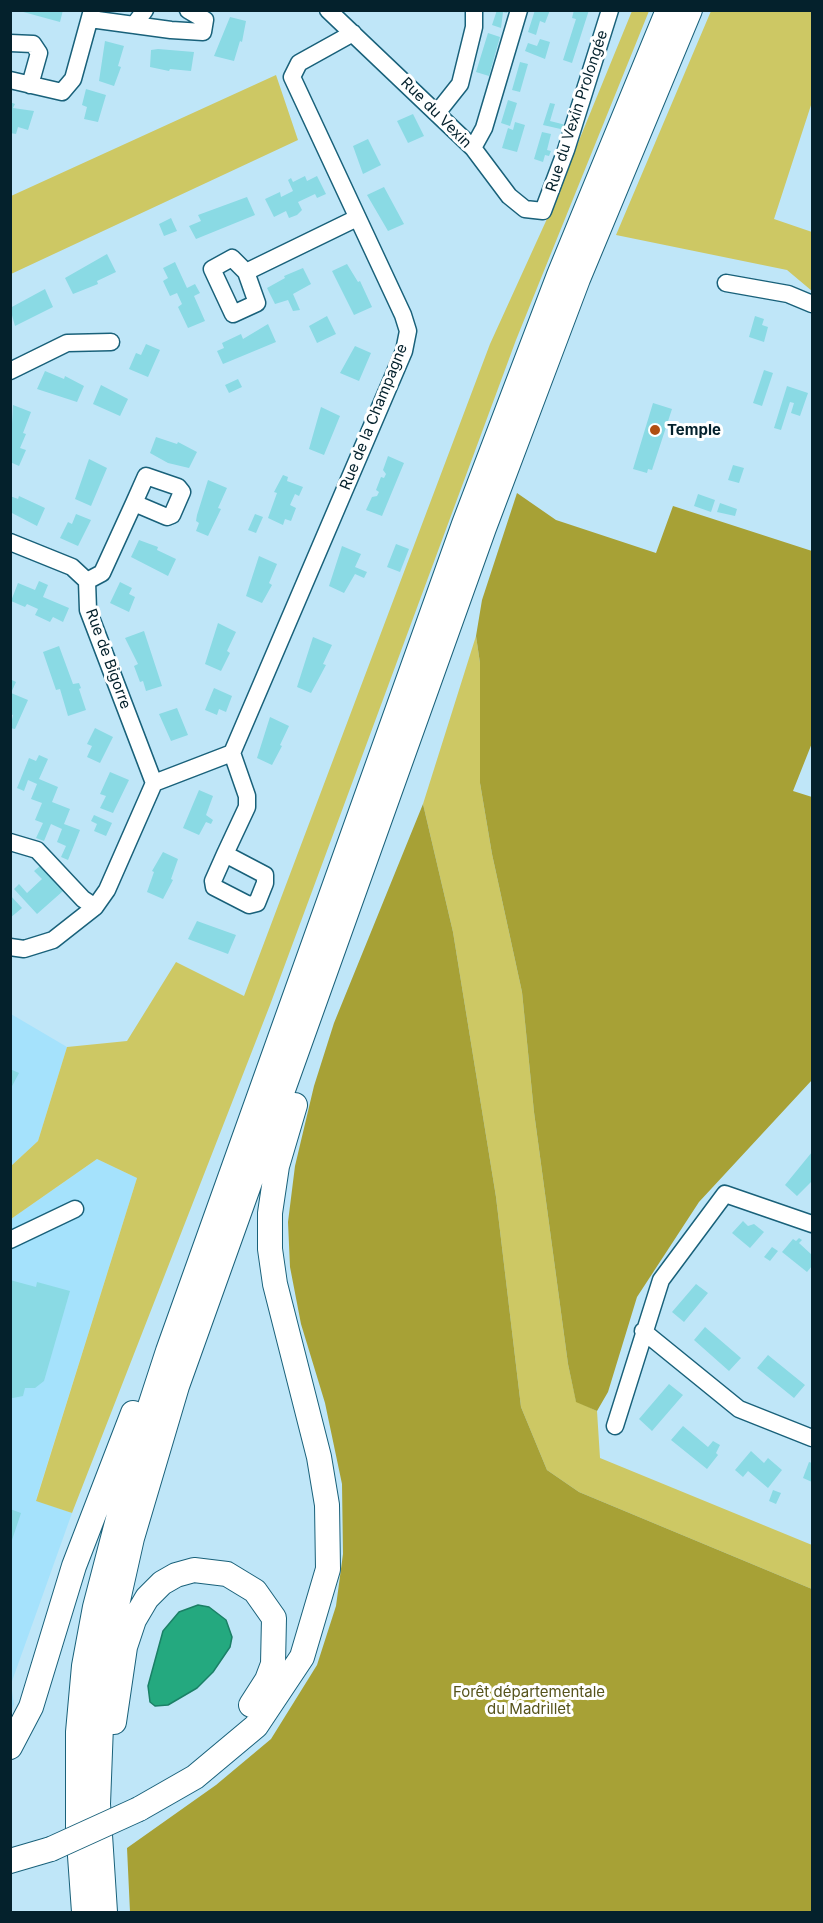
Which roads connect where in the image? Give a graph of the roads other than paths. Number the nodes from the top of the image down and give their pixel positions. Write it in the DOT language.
graph roads {
  1 [pos="145,10"];
  2 [pos="188,10"];
  3 [pos="328,10"];
  4 [pos="474,10"];
  5 [pos="519,10"];
  6 [pos="610,10"];
  7 [pos="668,10"];
  8 [pos="690,10"];
  9 [pos="91,15"];
  10 [pos="134,25"];
  11 [pos="353,33"];
  12 [pos="10,43"];
  13 [pos="10,80"];
  14 [pos="30,85"];
  15 [pos="437,113"];
  16 [pos="472,148"];
  17 [pos="543,211"];
  18 [pos="357,218"];
  19 [pos="246,272"];
  20 [pos="726,283"];
  21 [pos="813,304"];
  22 [pos="111,342"];
  23 [pos="10,371"];
  24 [pos="134,503"];
  25 [pos="10,542"];
  26 [pos="87,582"];
  27 [pos="232,753"];
  28 [pos="154,783"];
  29 [pos="10,842"];
  30 [pos="225,854"];
  31 [pos="94,907"];
  32 [pos="10,947"];
  33 [pos="324,980"];
  34 [pos="75,1209"];
  35 [pos="813,1224"];
  36 [pos="10,1240"];
  37 [pos="643,1331"];
  38 [pos="168,1351"];
  39 [pos="615,1426"];
  40 [pos="813,1438"];
  41 [pos="10,1747"];
  42 [pos="138,1801"];
  43 [pos="98,1804"];
  44 [pos="50,1842"];
  45 [pos="10,1847"];
  46 [pos="10,1861"];
  47 [pos="84,1912"];
  48 [pos="105,1912"];
  1 -- 10 [label="street"];
  2 -- 10 [label="street"];
  3 -- 11 [label="street, Rue du Vexin"];
  4 -- 15 [label="street"];
  5 -- 16 [label="street"];
  6 -- 17 [label="street, Rue du Vexin Prolongée"];
  7 -- 38 [label="highway"];
  8 -- 33 [label="highway"];
  9 -- 10 [label="street"];
  9 -- 14 [label="street"];
  11 -- 15 [label="street, Rue du Vexin"];
  11 -- 18 [label="street, Rue de la Champagne"];
  12 -- 14 [label="street"];
  13 -- 14 [label="street"];
  15 -- 16 [label="street, Rue du Vexin"];
  16 -- 17 [label="street, Rue du Vexin"];
  18 -- 19 [label="street"];
  18 -- 27 [label="street, Rue de la Champagne"];
  20 -- 21 [label="street"];
  22 -- 23 [label="street"];
  24 -- 26 [label="street"];
  25 -- 26 [label="street"];
  26 -- 28 [label="street, Rue de Bigorre"];
  27 -- 28 [label="street"];
  27 -- 30 [label="street"];
  28 -- 31 [label="street"];
  29 -- 31 [label="street"];
  31 -- 32 [label="street"];
  33 -- 42 [label="highway"];
  33 -- 43 [label="highway"];
  34 -- 36 [label="street"];
  35 -- 37 [label="street"];
  37 -- 39 [label="street"];
  37 -- 40 [label="street"];
  38 -- 41 [label="highway"];
  38 -- 47 [label="highway"];
  42 -- 43 [label="highway"];
  42 -- 44 [label="highway, bridge"];
  43 -- 48 [label="highway"];
  44 -- 45 [label="highway"];
  44 -- 46 [label="highway"];
}
